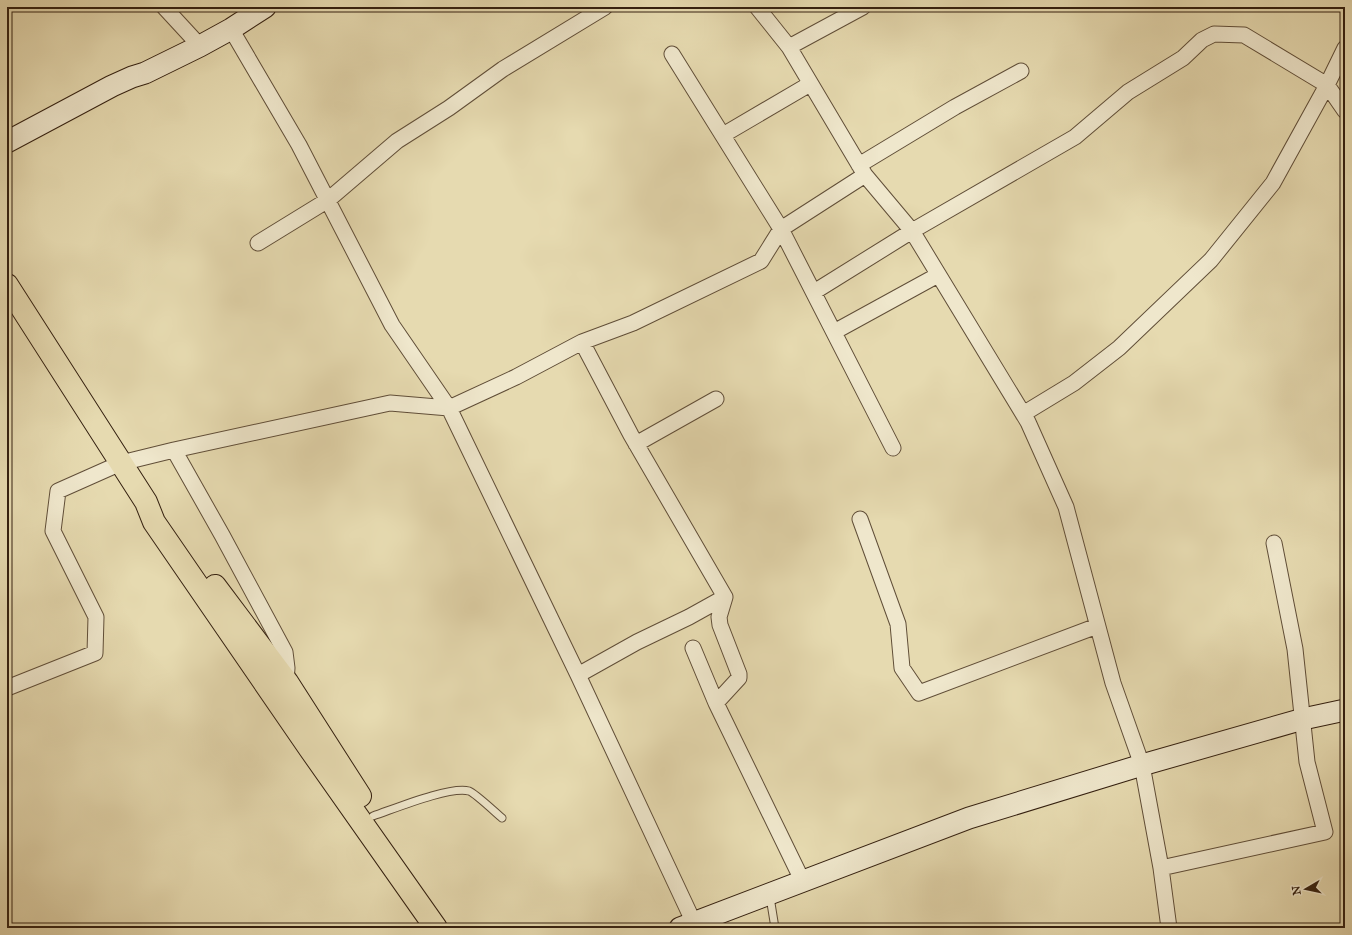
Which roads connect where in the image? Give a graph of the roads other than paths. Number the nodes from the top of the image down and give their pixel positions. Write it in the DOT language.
graph roads {
  1 [pos="164,7"];
  2 [pos="265,7"];
  3 [pos="605,7"];
  4 [pos="757,7"];
  5 [pos="863,7"];
  6 [pos="231,29"];
  7 [pos="200,46"];
  8 [pos="788,47"];
  9 [pos="1345,48"];
  10 [pos="672,54"];
  11 [pos="1021,71"];
  12 [pos="145,73"];
  13 [pos="810,84"];
  14 [pos="1328,85"];
  15 [pos="1345,111"];
  16 [pos="723,135"];
  17 [pos="7,142"];
  18 [pos="7,156"];
  19 [pos="862,170"];
  20 [pos="328,200"];
  21 [pos="781,229"];
  22 [pos="912,231"];
  23 [pos="258,243"];
  24 [pos="938,275"];
  25 [pos="7,285"];
  26 [pos="814,292"];
  27 [pos="834,332"];
  28 [pos="582,342"];
  29 [pos="716,398"];
  30 [pos="449,408"];
  31 [pos="1023,414"];
  32 [pos="636,444"];
  33 [pos="893,448"];
  34 [pos="174,450"];
  35 [pos="121,463"];
  36 [pos="860,519"];
  37 [pos="1274,543"];
  38 [pos="724,597"];
  39 [pos="1098,626"];
  40 [pos="693,648"];
  41 [pos="578,675"];
  42 [pos="7,688"];
  43 [pos="280,688"];
  44 [pos="716,703"];
  45 [pos="1345,710"];
  46 [pos="1303,719"];
  47 [pos="1142,765"];
  48 [pos="373,816"];
  49 [pos="502,818"];
  50 [pos="1161,868"];
  51 [pos="803,882"];
  52 [pos="769,895"];
  53 [pos="687,925"];
  54 [pos="436,928"];
  55 [pos="453,928"];
  56 [pos="775,928"];
  57 [pos="1169,928"];
  1 -- 7 [label="street"];
  2 -- 6 [label="street"];
  3 -- 20 [label="street"];
  4 -- 8 [label="street"];
  5 -- 8 [label="street"];
  6 -- 7 [label="street"];
  6 -- 20 [label="street"];
  7 -- 12 [label="street"];
  8 -- 13 [label="street"];
  9 -- 14 [label="street"];
  10 -- 16 [label="street"];
  11 -- 19 [label="street"];
  12 -- 17 [label="street"];
  12 -- 18 [label="street"];
  13 -- 16 [label="street"];
  13 -- 19 [label="street"];
  14 -- 15 [label="street"];
  14 -- 22 [label="street"];
  14 -- 31 [label="street"];
  16 -- 21 [label="street"];
  19 -- 21 [label="street"];
  19 -- 22 [label="street"];
  20 -- 23 [label="street"];
  20 -- 30 [label="street"];
  21 -- 26 [label="street"];
  21 -- 28 [label="street"];
  22 -- 24 [label="street"];
  22 -- 26 [label="street"];
  24 -- 27 [label="street"];
  24 -- 31 [label="street"];
  25 -- 35 [label="main road"];
  26 -- 27 [label="street"];
  27 -- 33 [label="street"];
  28 -- 30 [label="street"];
  28 -- 32 [label="street"];
  29 -- 32 [label="street"];
  30 -- 34 [label="street"];
  30 -- 41 [label="street"];
  31 -- 39 [label="street"];
  32 -- 38 [label="street"];
  34 -- 35 [label="street"];
  34 -- 43 [label="street"];
  35 -- 42 [label="street"];
  35 -- 43 [label="main road"];
  36 -- 39 [label="street"];
  37 -- 46 [label="street"];
  38 -- 41 [label="street"];
  38 -- 44 [label="street"];
  39 -- 47 [label="street"];
  40 -- 44 [label="street"];
  41 -- 53 [label="street"];
  43 -- 48 [label="main road"];
  43 -- 54 [label="main road"];
  44 -- 51 [label="street"];
  45 -- 46 [label="street"];
  46 -- 47 [label="street"];
  46 -- 50 [label="street"];
  47 -- 50 [label="street"];
  47 -- 51 [label="street"];
  48 -- 49 [label="lane"];
  48 -- 55 [label="main road"];
  50 -- 57 [label="street"];
  51 -- 52 [label="street"];
  52 -- 53 [label="street"];
  52 -- 56 [label="lane"];
}
